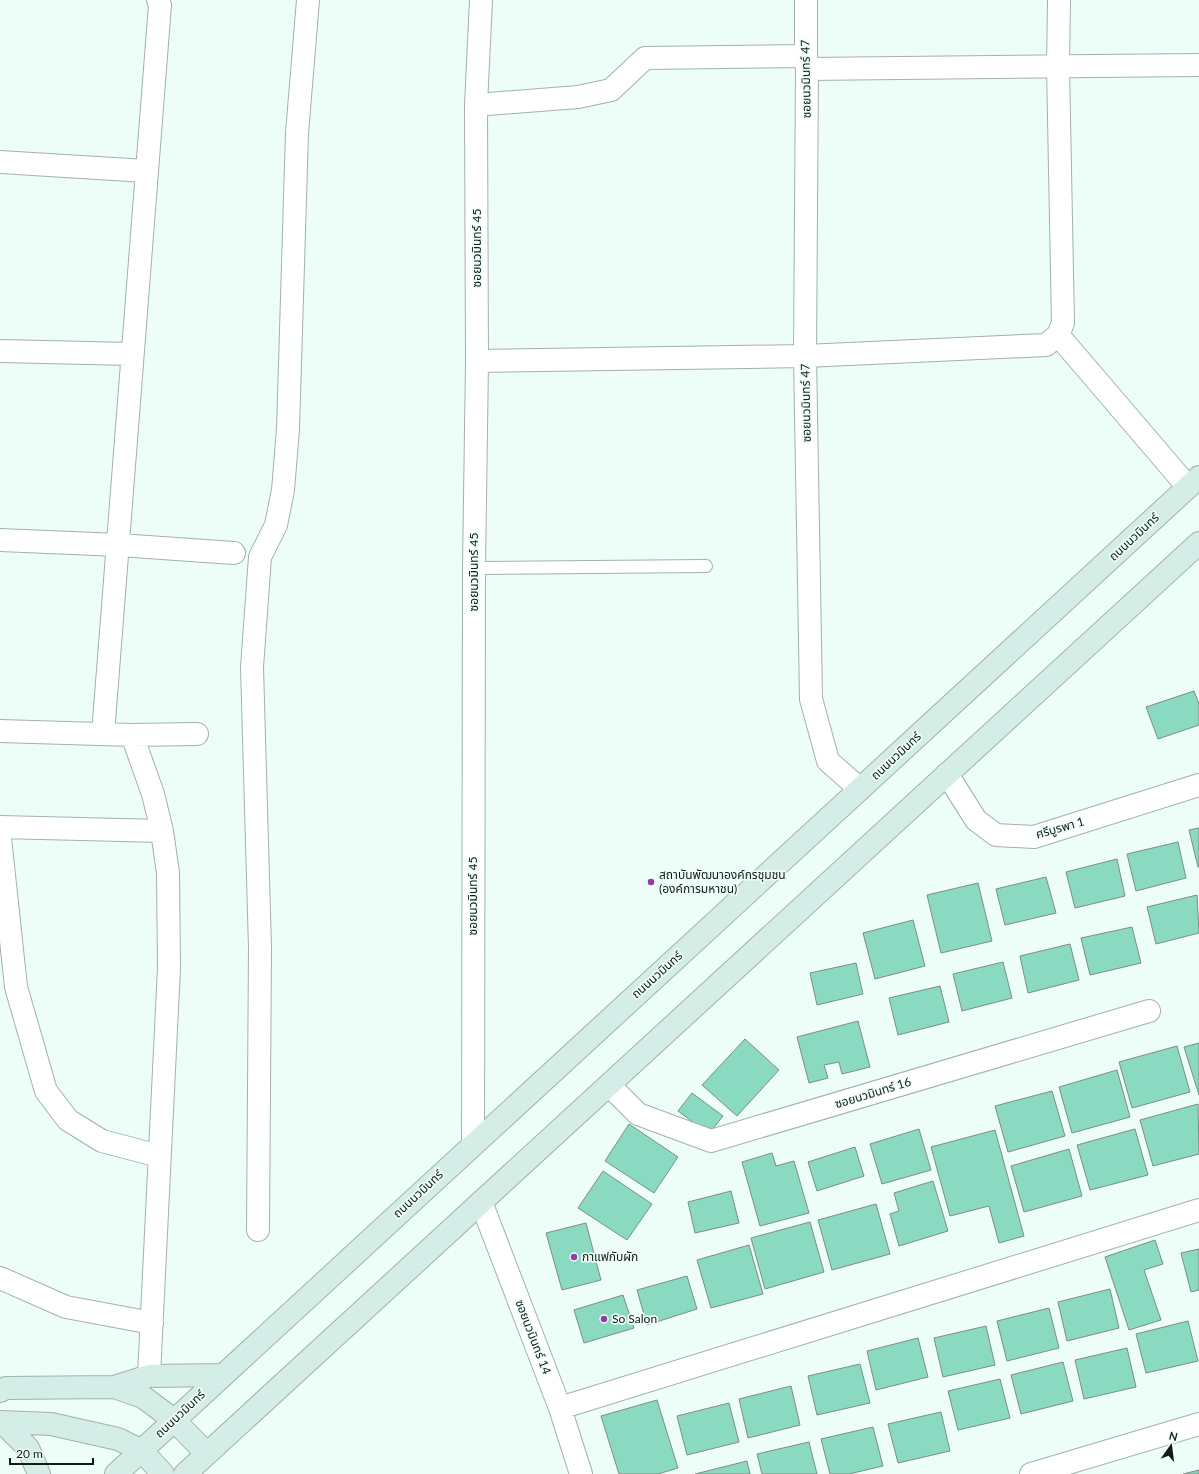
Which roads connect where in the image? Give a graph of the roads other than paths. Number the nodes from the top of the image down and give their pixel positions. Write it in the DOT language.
graph roads {
  1 [pos="158,0"];
  2 [pos="308,0"];
  3 [pos="481,0"];
  4 [pos="806,0"];
  5 [pos="1059,0"];
  6 [pos="806,63"];
  7 [pos="1199,65"];
  8 [pos="1058,67"];
  9 [pos="476,105"];
  10 [pos="0,162"];
  11 [pos="146,171"];
  12 [pos="1058,335"];
  13 [pos="0,351"];
  14 [pos="132,354"];
  15 [pos="805,356"];
  16 [pos="477,361"];
  17 [pos="1194,482"];
  18 [pos="0,540"];
  19 [pos="1199,543"];
  20 [pos="119,545"];
  21 [pos="234,553"];
  22 [pos="706,566"];
  23 [pos="474,568"];
  24 [pos="0,731"];
  25 [pos="103,734"];
  26 [pos="197,734"];
  27 [pos="132,735"];
  28 [pos="947,774"];
  29 [pos="1199,785"];
  30 [pos="860,789"];
  31 [pos="0,828"];
  32 [pos="162,831"];
  33 [pos="0,838"];
  34 [pos="1149,1011"];
  35 [pos="609,1085"];
  36 [pos="473,1144"];
  37 [pos="159,1156"];
  38 [pos="481,1202"];
  39 [pos="1199,1210"];
  40 [pos="258,1230"];
  41 [pos="0,1278"];
  42 [pos="152,1323"];
  43 [pos="222,1375"];
  44 [pos="150,1376"];
  45 [pos="114,1387"];
  46 [pos="0,1391"];
  47 [pos="560,1408"];
  48 [pos="174,1420"];
  49 [pos="2,1423"];
  50 [pos="1199,1424"];
  51 [pos="142,1451"];
  52 [pos="207,1454"];
  53 [pos="39,1474"];
  54 [pos="116,1474"];
  55 [pos="162,1474"];
  56 [pos="185,1474"];
  57 [pos="581,1474"];
  58 [pos="1030,1474"];
  1 -- 11 [label="street"];
  2 -- 40 [label="street"];
  3 -- 9 [label="street, ซอยนวมินทร์ 45"];
  4 -- 6 [label="street, ซอยนวมินทร์ 47"];
  5 -- 8 [label="street"];
  6 -- 8 [label="street"];
  6 -- 9 [label="street"];
  6 -- 15 [label="street, ซอยนวมินทร์ 47"];
  7 -- 8 [label="street"];
  8 -- 12 [label="street"];
  9 -- 16 [label="street, ซอยนวมินทร์ 45"];
  10 -- 11 [label="street"];
  11 -- 14 [label="street"];
  12 -- 15 [label="street"];
  12 -- 17 [label="street"];
  13 -- 14 [label="street"];
  14 -- 20 [label="street"];
  15 -- 16 [label="street"];
  15 -- 30 [label="street, ซอยนวมินทร์ 47"];
  16 -- 23 [label="street, ซอยนวมินทร์ 45"];
  17 -- 30 [label="main road, ถนนนวมินทร์"];
  18 -- 20 [label="street"];
  19 -- 28 [label="main road"];
  20 -- 21 [label="street"];
  20 -- 25 [label="street"];
  22 -- 23 [label="lane"];
  23 -- 36 [label="street, ซอยนวมินทร์ 45"];
  24 -- 25 [label="street"];
  25 -- 27 [label="street"];
  26 -- 27 [label="street"];
  27 -- 32 [label="street"];
  28 -- 29 [label="street, ศรีบูรพา 1"];
  28 -- 35 [label="main road"];
  30 -- 36 [label="main road, ถนนนวมินทร์"];
  31 -- 32 [label="street"];
  32 -- 37 [label="street"];
  33 -- 37 [label="street"];
  34 -- 35 [label="street, ซอยนวมินทร์ 16"];
  35 -- 38 [label="main road"];
  36 -- 43 [label="main road, ถนนนวมินทร์"];
  37 -- 42 [label="street"];
  38 -- 47 [label="street, ซอยนวมินทร์ 14"];
  38 -- 52 [label="main road"];
  39 -- 47 [label="street"];
  41 -- 42 [label="street"];
  42 -- 44 [label="street"];
  43 -- 44 [label="main road"];
  43 -- 48 [label="main road, ถนนนวมินทร์"];
  44 -- 45 [label="main road"];
  45 -- 46 [label="main road"];
  45 -- 48 [label="main road"];
  47 -- 57 [label="street, ซอยนวมินทร์ 14"];
  48 -- 51 [label="main road, ถนนนวมินทร์"];
  48 -- 52 [label="main road"];
  49 -- 51 [label="main road"];
  49 -- 53 [label="main road"];
  50 -- 58 [label="street"];
  51 -- 54 [label="main road, ถนนนวมินทร์"];
  51 -- 55 [label="main road"];
  52 -- 56 [label="main road"];
}
